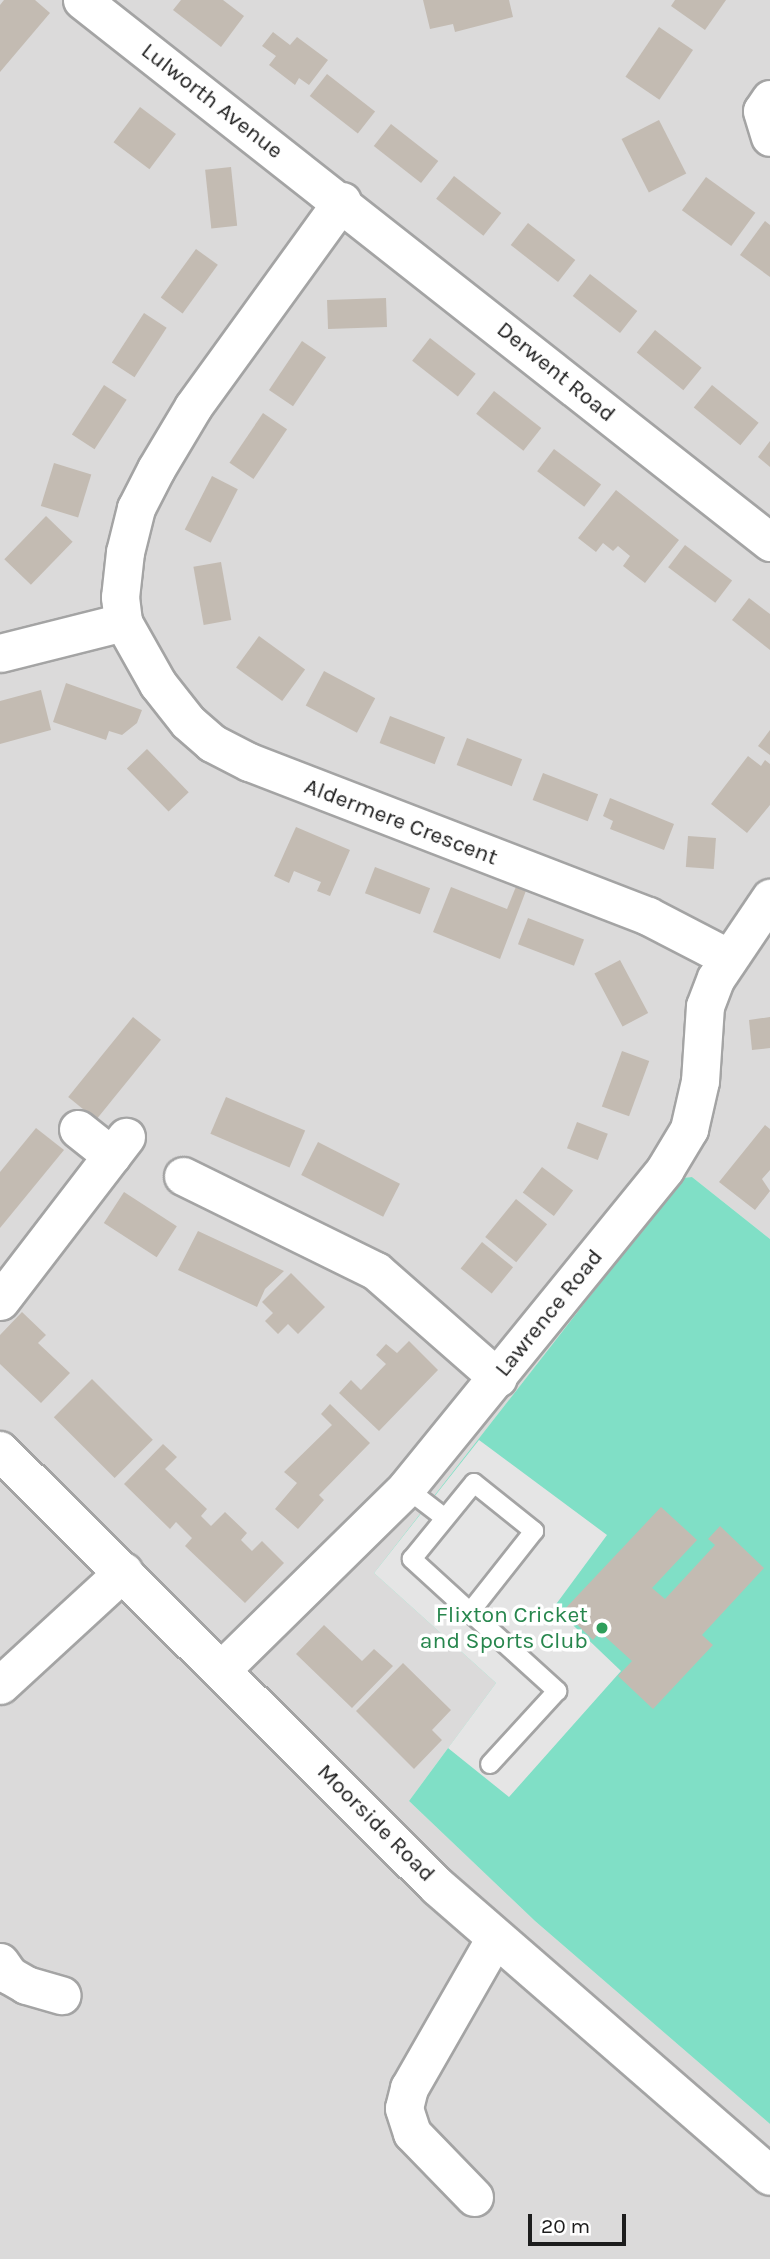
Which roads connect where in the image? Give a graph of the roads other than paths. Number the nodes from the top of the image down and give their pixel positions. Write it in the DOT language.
graph roads {
  1 [pos="82,0"];
  2 [pos="770,99"];
  3 [pos="770,137"];
  4 [pos="342,201"];
  5 [pos="770,542"];
  6 [pos="123,622"];
  7 [pos="0,653"];
  8 [pos="770,898"];
  9 [pos="759,936"];
  10 [pos="729,958"];
  11 [pos="78,1129"];
  12 [pos="183,1176"];
  13 [pos="0,1301"];
  14 [pos="498,1378"];
  15 [pos="0,1451"];
  16 [pos="405,1488"];
  17 [pos="445,1518"];
  18 [pos="124,1571"];
  19 [pos="470,1612"];
  20 [pos="223,1668"];
  21 [pos="0,1685"];
  22 [pos="490,1764"];
  23 [pos="495,1938"];
  24 [pos="0,1962"];
  25 [pos="62,1995"];
  26 [pos="770,2176"];
  27 [pos="474,2197"];
  1 -- 4 [label="street, Lulworth Avenue"];
  2 -- 3 [label="street"];
  4 -- 5 [label="street, Derwent Road"];
  4 -- 6 [label="street, Aldermere Crescent"];
  6 -- 7 [label="street"];
  6 -- 10 [label="street, Aldermere Crescent"];
  8 -- 9 [label="street, Lawrence Road"];
  9 -- 10 [label="street, Lawrence Road"];
  10 -- 14 [label="street, Lawrence Road"];
  11 -- 13 [label="street"];
  12 -- 14 [label="street"];
  14 -- 16 [label="street, Lawrence Road"];
  15 -- 18 [label="street, Moorside Road"];
  16 -- 17 [label="lane"];
  16 -- 20 [label="street, Lawrence Road"];
  17 -- 19 [label="lane"];
  17 -- 19 [label="lane"];
  18 -- 20 [label="street, Moorside Road"];
  18 -- 21 [label="street"];
  19 -- 22 [label="lane"];
  20 -- 23 [label="street, Moorside Road"];
  23 -- 26 [label="street, Moorside Road"];
  23 -- 27 [label="street"];
  24 -- 25 [label="street"];
}
